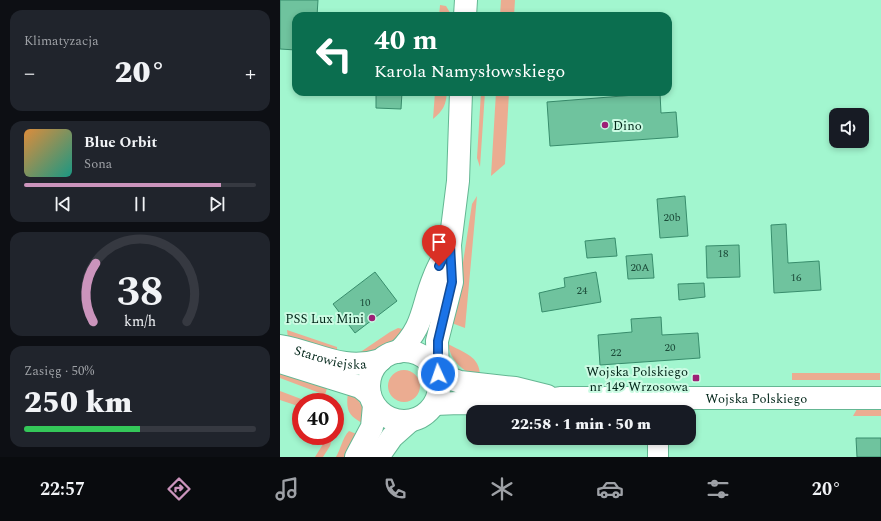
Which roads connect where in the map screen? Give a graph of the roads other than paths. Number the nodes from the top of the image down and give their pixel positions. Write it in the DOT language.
graph roads {
  1 [pos="466,0"];
  2 [pos="465,12"];
  3 [pos="461,96"];
  4 [pos="450,245"];
  5 [pos="280,346"];
  6 [pos="389,356"];
  7 [pos="280,362"];
  8 [pos="438,374"];
  9 [pos="560,398"];
  10 [pos="881,398"];
  11 [pos="372,400"];
  12 [pos="435,404"];
  13 [pos="658,405"];
  14 [pos="410,421"];
  15 [pos="658,445"];
  16 [pos="356,457"];
  17 [pos="378,457"];
  18 [pos="658,457"];
  1 -- 2 [label="street"];
  3 -- 4 [label="street"];
  4 -- 6 [label="street"];
  4 -- 8 [label="street"];
  5 -- 6 [label="street, Starowiejska"];
  6 -- 8 [label="street"];
  6 -- 11 [label="street"];
  7 -- 11 [label="street, Starowiejska"];
  8 -- 9 [label="street, Wojska Polskiego"];
  8 -- 12 [label="street"];
  9 -- 12 [label="street, Wojska Polskiego"];
  9 -- 13 [label="street, Wojska Polskiego"];
  10 -- 13 [label="street, Wojska Polskiego"];
  11 -- 14 [label="street"];
  11 -- 16 [label="street"];
  12 -- 14 [label="street"];
  14 -- 17 [label="street"];
  15 -- 18 [label="street"];
}
